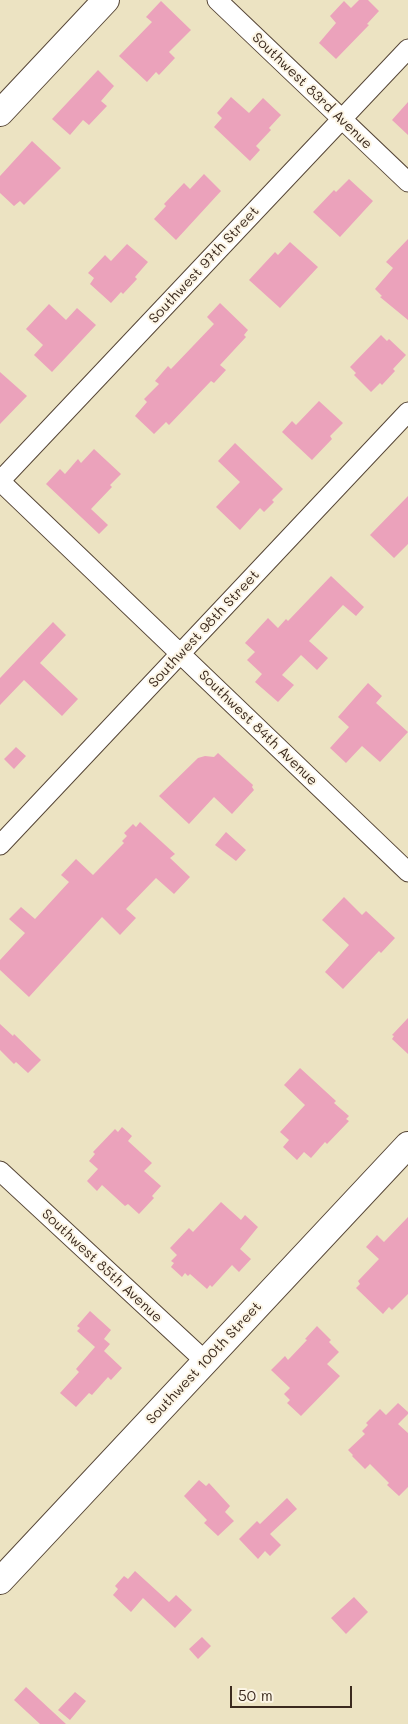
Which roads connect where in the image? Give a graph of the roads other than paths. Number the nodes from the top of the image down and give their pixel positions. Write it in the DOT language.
graph roads {
  1 [pos="106,0"];
  2 [pos="217,0"];
  3 [pos="408,49"];
  4 [pos="0,113"];
  5 [pos="342,119"];
  6 [pos="408,182"];
  7 [pos="408,412"];
  8 [pos="0,481"];
  9 [pos="181,654"];
  10 [pos="0,845"];
  11 [pos="408,872"];
  12 [pos="408,1145"];
  13 [pos="0,1170"];
  14 [pos="205,1362"];
  15 [pos="0,1581"];
  1 -- 4 [label="street"];
  2 -- 5 [label="street, Southwest 83rd Avenue"];
  3 -- 5 [label="street, Southwest 97th Street"];
  5 -- 6 [label="street, Southwest 83rd Avenue"];
  5 -- 8 [label="street, Southwest 97th Street"];
  7 -- 9 [label="street, Southwest 98th Street"];
  8 -- 9 [label="street, Southwest 84th Avenue"];
  9 -- 10 [label="street, Southwest 98th Street"];
  9 -- 11 [label="street, Southwest 84th Avenue"];
  12 -- 14 [label="street, Southwest 100th Street"];
  13 -- 14 [label="street, Southwest 85th Avenue"];
  14 -- 15 [label="street, Southwest 100th Street"];
}
